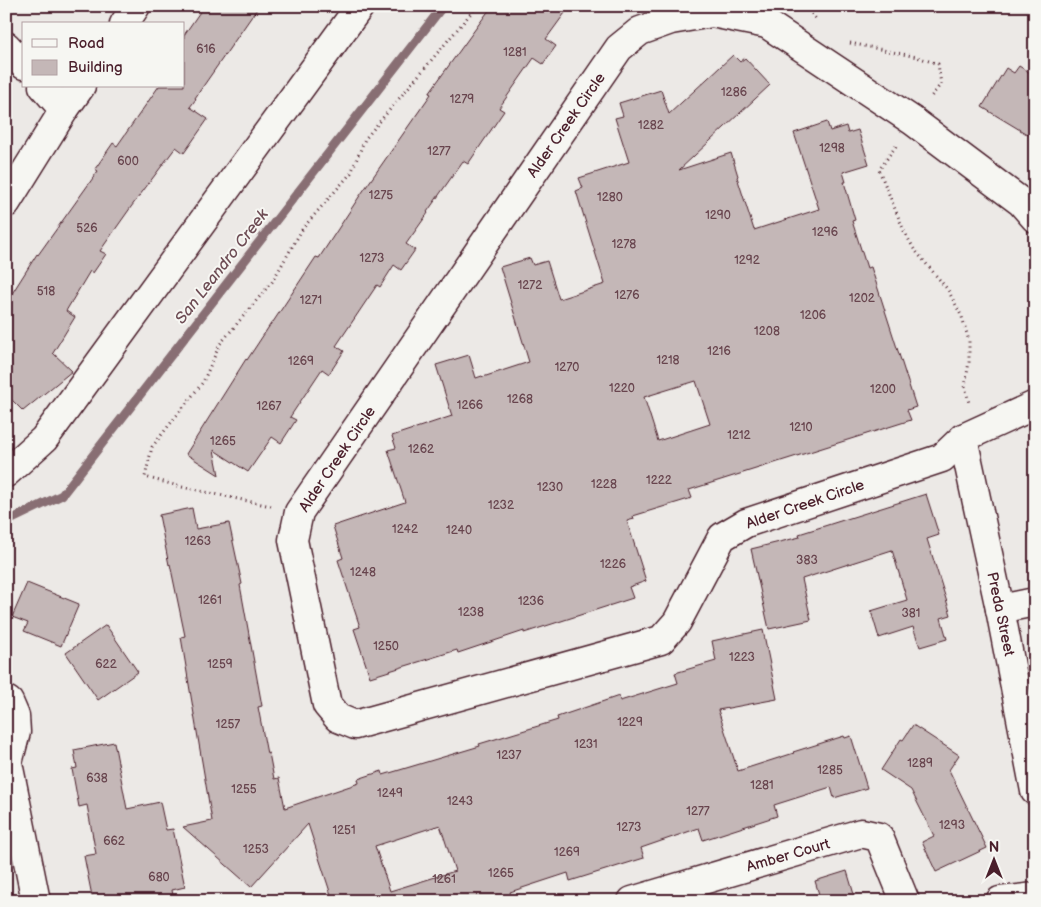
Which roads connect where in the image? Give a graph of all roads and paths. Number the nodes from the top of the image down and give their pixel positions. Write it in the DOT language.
graph roads {
  1 [pos="136,6"];
  2 [pos="360,6"];
  3 [pos="477,6"];
  4 [pos="805,6"];
  5 [pos="125,22"];
  6 [pos="823,26"];
  7 [pos="844,42"];
  8 [pos="6,46"];
  9 [pos="22,63"];
  10 [pos="45,88"];
  11 [pos="79,88"];
  12 [pos="64,110"];
  13 [pos="913,121"];
  14 [pos="6,203"];
  15 [pos="1035,218"];
  16 [pos="969,403"];
  17 [pos="1035,406"];
  18 [pos="963,438"];
  19 [pos="6,473"];
  20 [pos="299,512"];
  21 [pos="1035,602"];
  22 [pos="1000,609"];
  23 [pos="8,701"];
  24 [pos="1035,791"];
  25 [pos="1035,897"];
  26 [pos="36,901"];
  27 [pos="632,901"];
  28 [pos="905,901"];
  29 [pos="1000,901"];
  1 -- 5 [label="street"];
  2 -- 19 [label="street"];
  3 -- 20 [label="path"];
  4 -- 6 [label="path"];
  7 -- 13 [label="path"];
  8 -- 9 [label="street"];
  10 -- 12 [label="street"];
  11 -- 12 [label="street"];
  12 -- 14 [label="street"];
  13 -- 15 [label="street, Alder Creek Circle"];
  13 -- 16 [label="path"];
  13 -- 20 [label="street, Alder Creek Circle"];
  17 -- 18 [label="street, Alder Creek Circle"];
  18 -- 20 [label="street, Alder Creek Circle"];
  18 -- 22 [label="street, Preda Street"];
  21 -- 22 [label="street"];
  22 -- 24 [label="street, Preda Street"];
  23 -- 26 [label="street"];
  25 -- 29 [label="street"];
  27 -- 28 [label="street, Amber Court"];
}
